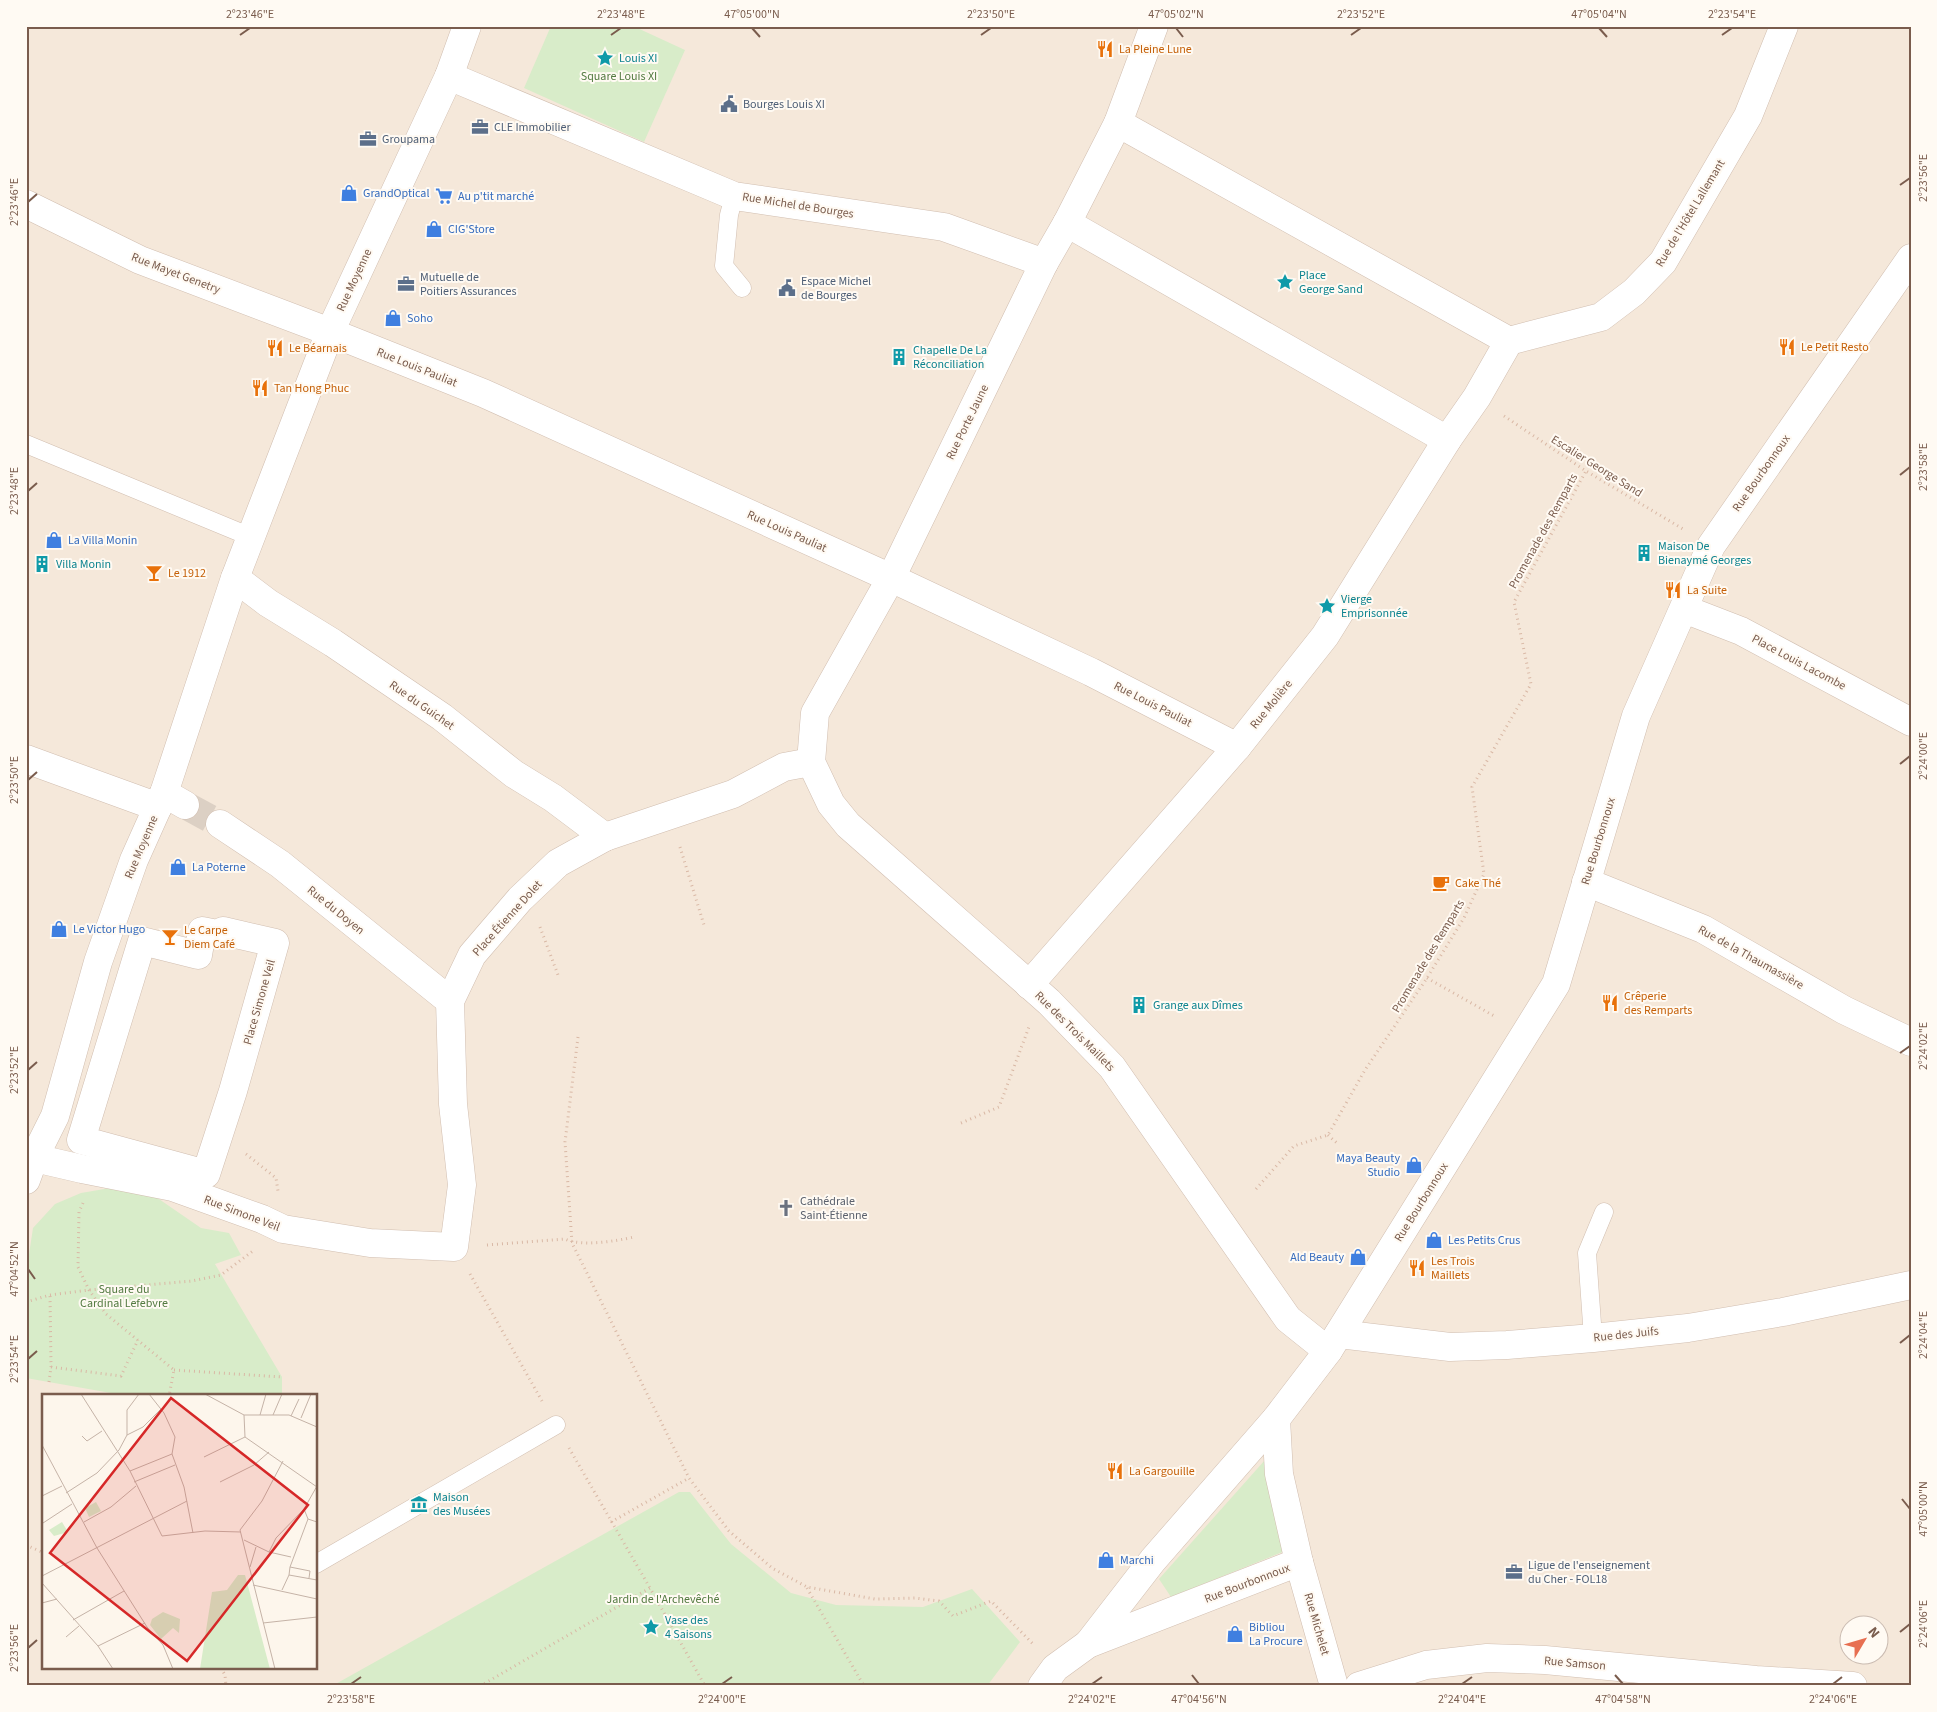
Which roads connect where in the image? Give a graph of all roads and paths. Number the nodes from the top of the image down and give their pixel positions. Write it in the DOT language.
graph roads {
  1 [pos="467,26"];
  2 [pos="1154,26"];
  3 [pos="1784,26"];
  4 [pos="449,76"];
  5 [pos="1118,123"];
  6 [pos="734,196"];
  7 [pos="26,204"];
  8 [pos="1067,223"];
  9 [pos="1911,258"];
  10 [pos="1044,263"];
  11 [pos="742,288"];
  12 [pos="330,332"];
  13 [pos="1509,341"];
  14 [pos="1477,397"];
  15 [pos="1446,440"];
  16 [pos="26,444"];
  17 [pos="1586,471"];
  18 [pos="251,537"];
  19 [pos="1711,546"];
  20 [pos="235,578"];
  21 [pos="891,578"];
  22 [pos="1684,609"];
  23 [pos="1911,722"];
  24 [pos="1237,747"];
  25 [pos="26,759"];
  26 [pos="811,762"];
  27 [pos="169,801"];
  28 [pos="220,824"];
  29 [pos="605,838"];
  30 [pos="682,850"];
  31 [pos="1586,882"];
  32 [pos="527,892"];
  33 [pos="704,925"];
  34 [pos="558,975"];
  35 [pos="1427,978"];
  36 [pos="1039,993"];
  37 [pos="450,1000"];
  38 [pos="1526,1034"];
  39 [pos="578,1037"];
  40 [pos="1911,1042"];
  41 [pos="961,1123"];
  42 [pos="219,1134"];
  43 [pos="1328,1136"];
  44 [pos="1338,1144"];
  45 [pos="29,1165"];
  46 [pos="93,1171"];
  47 [pos="1256,1189"];
  48 [pos="1604,1212"];
  49 [pos="283,1229"];
  50 [pos="634,1237"];
  51 [pos="572,1243"];
  52 [pos="454,1248"];
  53 [pos="1911,1285"];
  54 [pos="89,1290"];
  55 [pos="50,1295"];
  56 [pos="26,1302"];
  57 [pos="1593,1338"];
  58 [pos="138,1340"];
  59 [pos="1333,1343"];
  60 [pos="51,1367"];
  61 [pos="174,1370"];
  62 [pos="282,1377"];
  63 [pos="49,1382"];
  64 [pos="169,1394"];
  65 [pos="1276,1419"];
  66 [pos="556,1425"];
  67 [pos="690,1478"];
  68 [pos="611,1522"];
  69 [pos="26,1545"];
  70 [pos="42,1552"];
  71 [pos="1299,1562"];
  72 [pos="318,1563"];
  73 [pos="807,1587"];
  74 [pos="1088,1644"];
  75 [pos="1039,1650"];
  76 [pos="222,1670"];
  77 [pos="486,1684"];
  78 [pos="226,1686"];
  79 [pos="480,1686"];
  80 [pos="705,1686"];
  81 [pos="864,1686"];
  82 [pos="1042,1686"];
  83 [pos="1334,1686"];
  84 [pos="1359,1686"];
  85 [pos="1853,1686"];
  1 -- 4 [label="street, Rue Moyenne"];
  2 -- 5 [label="street, Rue Porte Jaune"];
  3 -- 13 [label="street, Rue de l'Hôtel Lallemant"];
  4 -- 6 [label="street, Rue Michel de Bourges"];
  4 -- 12 [label="street, Rue Moyenne"];
  5 -- 8 [label="street, Rue Porte Jaune"];
  5 -- 13 [label="street"];
  6 -- 10 [label="street, Rue Michel de Bourges"];
  6 -- 11 [label="lane"];
  7 -- 12 [label="street, Rue Mayet Genetry"];
  8 -- 10 [label="street, Rue Porte Jaune"];
  8 -- 15 [label="street"];
  9 -- 19 [label="street, Rue Bourbonnoux"];
  10 -- 21 [label="street, Rue Porte Jaune"];
  12 -- 18 [label="street, Rue Moyenne"];
  12 -- 21 [label="street, Rue Louis Pauliat"];
  13 -- 14 [label="street"];
  14 -- 15 [label="street, Rue Molière"];
  14 -- 17 [label="path, Escalier George Sand"];
  15 -- 24 [label="street, Rue Molière"];
  16 -- 18 [label="lane"];
  17 -- 19 [label="path, Escalier George Sand"];
  17 -- 35 [label="path, Promenade des Remparts"];
  18 -- 20 [label="street, Rue Moyenne"];
  19 -- 22 [label="street, Rue Bourbonnoux"];
  20 -- 27 [label="street, Rue Moyenne"];
  20 -- 29 [label="street, Rue du Guichet"];
  21 -- 24 [label="street, Rue Louis Pauliat"];
  21 -- 26 [label="street, Rue Porte Jaune"];
  22 -- 23 [label="street, Place Louis Lacombe"];
  22 -- 31 [label="street, Rue Bourbonnoux"];
  24 -- 36 [label="street, Rue Molière"];
  25 -- 27 [label="street"];
  26 -- 29 [label="street, Place Étienne Dolet"];
  26 -- 36 [label="street, Rue des Trois Maillets"];
  27 -- 45 [label="street, Rue Moyenne"];
  28 -- 37 [label="street, Rue du Doyen"];
  29 -- 32 [label="street, Place Étienne Dolet"];
  30 -- 33 [label="path"];
  31 -- 38 [label="street, Rue Bourbonnoux"];
  31 -- 40 [label="street, Rue de la Thaumassière"];
  32 -- 34 [label="path"];
  32 -- 37 [label="street, Place Étienne Dolet"];
  35 -- 38 [label="path"];
  35 -- 43 [label="path, Promenade des Remparts"];
  36 -- 41 [label="path"];
  36 -- 59 [label="street, Rue des Trois Maillets"];
  37 -- 52 [label="street, Place Étienne Dolet"];
  38 -- 59 [label="street, Rue Bourbonnoux"];
  39 -- 51 [label="path"];
  42 -- 42 [label="street, Place Simone Veil"];
  42 -- 49 [label="path"];
  43 -- 44 [label="path"];
  43 -- 47 [label="path"];
  45 -- 46 [label="street, Rue Simone Veil"];
  46 -- 49 [label="street, Rue Simone Veil"];
  46 -- 54 [label="path"];
  48 -- 57 [label="lane"];
  49 -- 52 [label="street, Rue Simone Veil"];
  49 -- 54 [label="path"];
  50 -- 51 [label="path"];
  51 -- 52 [label="path"];
  51 -- 67 [label="path"];
  53 -- 57 [label="street, Rue des Juifs"];
  54 -- 55 [label="path"];
  54 -- 58 [label="path"];
  55 -- 56 [label="path"];
  55 -- 60 [label="path"];
  57 -- 59 [label="street, Rue des Juifs"];
  58 -- 60 [label="path"];
  58 -- 61 [label="path"];
  59 -- 65 [label="street, Rue Bourbonnoux"];
  60 -- 63 [label="path"];
  61 -- 62 [label="path"];
  61 -- 64 [label="path"];
  65 -- 71 [label="street, Rue Bourbonnoux"];
  65 -- 74 [label="street, Rue Bourbonnoux"];
  66 -- 72 [label="lane"];
  67 -- 68 [label="path"];
  67 -- 73 [label="path"];
  69 -- 70 [label="path"];
  71 -- 74 [label="street, Rue Bourbonnoux"];
  71 -- 83 [label="street, Rue Michelet"];
  73 -- 75 [label="path"];
  73 -- 81 [label="path"];
  74 -- 82 [label="street, Rue Bourbonnoux"];
  76 -- 78 [label="path"];
  77 -- 79 [label="path"];
  77 -- 80 [label="path"];
  84 -- 85 [label="street, Rue Samson"];
}
